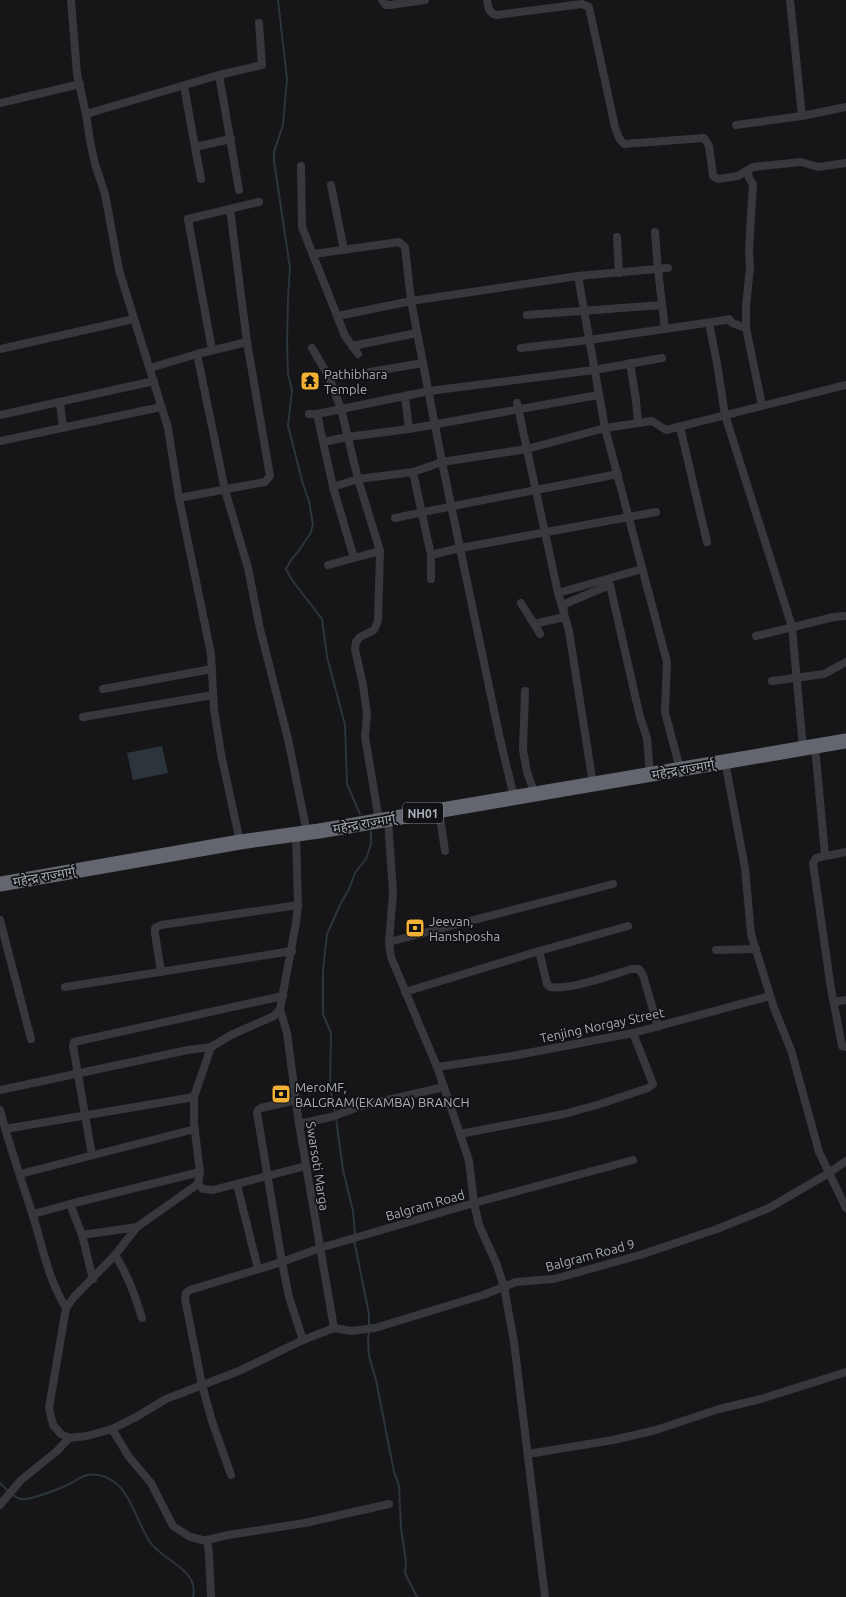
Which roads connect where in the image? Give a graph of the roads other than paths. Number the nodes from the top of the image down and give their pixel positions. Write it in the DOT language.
graph roads {
  1 [pos="71,0"];
  2 [pos="382,0"];
  3 [pos="425,0"];
  4 [pos="487,0"];
  5 [pos="790,0"];
  6 [pos="588,3"];
  7 [pos="259,23"];
  8 [pos="219,75"];
  9 [pos="80,84"];
  10 [pos="184,86"];
  11 [pos="0,103"];
  12 [pos="846,107"];
  13 [pos="86,114"];
  14 [pos="802,116"];
  15 [pos="736,126"];
  16 [pos="231,139"];
  17 [pos="195,147"];
  18 [pos="846,163"];
  19 [pos="300,166"];
  20 [pos="748,171"];
  21 [pos="201,179"];
  22 [pos="331,185"];
  23 [pos="239,190"];
  24 [pos="259,202"];
  25 [pos="230,209"];
  26 [pos="655,232"];
  27 [pos="618,236"];
  28 [pos="344,250"];
  29 [pos="314,254"];
  30 [pos="668,268"];
  31 [pos="658,270"];
  32 [pos="619,273"];
  33 [pos="578,276"];
  34 [pos="411,301"];
  35 [pos="662,305"];
  36 [pos="584,312"];
  37 [pos="527,315"];
  38 [pos="338,316"];
  39 [pos="134,319"];
  40 [pos="709,323"];
  41 [pos="746,328"];
  42 [pos="665,329"];
  43 [pos="417,333"];
  44 [pos="589,340"];
  45 [pos="246,342"];
  46 [pos="352,346"];
  47 [pos="312,348"];
  48 [pos="521,348"];
  49 [pos="0,349"];
  50 [pos="212,350"];
  51 [pos="197,354"];
  52 [pos="358,354"];
  53 [pos="662,358"];
  54 [pos="423,363"];
  55 [pos="630,363"];
  56 [pos="150,368"];
  57 [pos="594,370"];
  58 [pos="370,372"];
  59 [pos="154,381"];
  60 [pos="846,385"];
  61 [pos="429,392"];
  62 [pos="598,394"];
  63 [pos="405,397"];
  64 [pos="60,402"];
  65 [pos="762,405"];
  66 [pos="518,406"];
  67 [pos="161,407"];
  68 [pos="341,409"];
  69 [pos="0,415"];
  70 [pos="725,415"];
  71 [pos="638,423"];
  72 [pos="436,424"];
  73 [pos="680,427"];
  74 [pos="63,428"];
  75 [pos="605,428"];
  76 [pos="409,429"];
  77 [pos="347,437"];
  78 [pos="0,441"];
  79 [pos="323,442"];
  80 [pos="527,449"];
  81 [pos="442,462"];
  82 [pos="413,472"];
  83 [pos="618,474"];
  84 [pos="358,479"];
  85 [pos="334,487"];
  86 [pos="225,490"];
  87 [pos="537,491"];
  88 [pos="179,498"];
  89 [pos="451,506"];
  90 [pos="421,512"];
  91 [pos="656,512"];
  92 [pos="628,517"];
  93 [pos="395,518"];
  94 [pos="546,532"];
  95 [pos="707,542"];
  96 [pos="460,548"];
  97 [pos="380,551"];
  98 [pos="431,555"];
  99 [pos="354,558"];
  100 [pos="328,565"];
  101 [pos="642,569"];
  102 [pos="431,579"];
  103 [pos="558,592"];
  104 [pos="521,603"];
  105 [pos="846,616"];
  106 [pos="564,617"];
  107 [pos="534,624"];
  108 [pos="792,627"];
  109 [pos="569,631"];
  110 [pos="540,634"];
  111 [pos="756,636"];
  112 [pos="846,662"];
  113 [pos="212,669"];
  114 [pos="796,678"];
  115 [pos="772,681"];
  116 [pos="103,689"];
  117 [pos="525,691"];
  118 [pos="214,695"];
  119 [pos="83,717"];
  120 [pos="846,741"];
  121 [pos="809,747"];
  122 [pos="725,761"];
  123 [pos="680,769"];
  124 [pos="650,775"];
  125 [pos="593,784"];
  126 [pos="535,794"];
  127 [pos="514,797"];
  128 [pos="440,810"];
  129 [pos="384,820"];
  130 [pos="302,833"];
  131 [pos="240,842"];
  132 [pos="445,851"];
  133 [pos="846,852"];
  134 [pos="825,855"];
  135 [pos="0,884"];
  136 [pos="613,884"];
  137 [pos="298,905"];
  138 [pos="0,920"];
  139 [pos="628,926"];
  140 [pos="389,942"];
  141 [pos="756,949"];
  142 [pos="716,950"];
  143 [pos="292,951"];
  144 [pos="539,951"];
  145 [pos="161,972"];
  146 [pos="65,986"];
  147 [pos="405,992"];
  148 [pos="283,996"];
  149 [pos="770,996"];
  150 [pos="846,1000"];
  151 [pos="834,1002"];
  152 [pos="280,1009"];
  153 [pos="658,1027"];
  154 [pos="633,1033"];
  155 [pos="31,1039"];
  156 [pos="846,1047"];
  157 [pos="211,1048"];
  158 [pos="437,1067"];
  159 [pos="79,1073"];
  160 [pos="444,1087"];
  161 [pos="0,1090"];
  162 [pos="194,1097"];
  163 [pos="296,1100"];
  164 [pos="0,1110"];
  165 [pos="86,1115"];
  166 [pos="299,1124"];
  167 [pos="5,1129"];
  168 [pos="195,1129"];
  169 [pos="460,1134"];
  170 [pos="92,1155"];
  171 [pos="633,1160"];
  172 [pos="846,1161"];
  173 [pos="306,1166"];
  174 [pos="200,1172"];
  175 [pos="20,1174"];
  176 [pos="829,1174"];
  177 [pos="266,1176"];
  178 [pos="198,1184"];
  179 [pos="237,1185"];
  180 [pos="474,1203"];
  181 [pos="70,1204"];
  182 [pos="846,1208"];
  183 [pos="33,1214"];
  184 [pos="137,1227"];
  185 [pos="82,1235"];
  186 [pos="320,1248"];
  187 [pos="115,1255"];
  188 [pos="282,1262"];
  189 [pos="258,1269"];
  190 [pos="93,1279"];
  191 [pos="504,1287"];
  192 [pos="66,1308"];
  193 [pos="142,1318"];
  194 [pos="334,1328"];
  195 [pos="303,1340"];
  196 [pos="846,1372"];
  197 [pos="202,1385"];
  198 [pos="112,1429"];
  199 [pos="69,1438"];
  200 [pos="528,1454"];
  201 [pos="231,1475"];
  202 [pos="2,1503"];
  203 [pos="390,1504"];
  204 [pos="207,1541"];
  205 [pos="211,1597"];
  206 [pos="545,1597"];
  1 -- 9 [label="street"];
  2 -- 3 [label="street"];
  4 -- 6 [label="street"];
  5 -- 14 [label="street"];
  6 -- 20 [label="street"];
  7 -- 8 [label="street"];
  8 -- 10 [label="street"];
  8 -- 16 [label="street"];
  9 -- 11 [label="street"];
  9 -- 13 [label="street"];
  10 -- 13 [label="street"];
  10 -- 17 [label="street"];
  12 -- 14 [label="street"];
  13 -- 39 [label="street"];
  14 -- 15 [label="street"];
  16 -- 17 [label="street"];
  16 -- 23 [label="street"];
  17 -- 21 [label="street"];
  18 -- 20 [label="street"];
  19 -- 29 [label="street"];
  20 -- 41 [label="street"];
  22 -- 28 [label="street"];
  24 -- 25 [label="street"];
  25 -- 45 [label="street"];
  25 -- 50 [label="street"];
  26 -- 31 [label="street"];
  27 -- 32 [label="street"];
  28 -- 29 [label="street"];
  28 -- 34 [label="street"];
  29 -- 38 [label="street"];
  30 -- 31 [label="street"];
  31 -- 32 [label="street"];
  31 -- 35 [label="street"];
  32 -- 33 [label="street"];
  33 -- 34 [label="street"];
  33 -- 36 [label="street"];
  34 -- 38 [label="street"];
  34 -- 43 [label="street"];
  35 -- 36 [label="street"];
  35 -- 42 [label="street"];
  36 -- 37 [label="street"];
  36 -- 44 [label="street"];
  38 -- 46 [label="street"];
  39 -- 49 [label="street"];
  39 -- 56 [label="street"];
  40 -- 41 [label="street"];
  40 -- 42 [label="street"];
  40 -- 70 [label="street"];
  41 -- 65 [label="street"];
  42 -- 44 [label="street"];
  43 -- 46 [label="street"];
  43 -- 54 [label="street"];
  44 -- 48 [label="street"];
  44 -- 57 [label="street"];
  45 -- 50 [label="street"];
  45 -- 86 [label="street"];
  46 -- 52 [label="street"];
  47 -- 68 [label="street, Balgram Road"];
  50 -- 51 [label="street"];
  51 -- 56 [label="street"];
  51 -- 86 [label="street"];
  53 -- 55 [label="street"];
  54 -- 58 [label="street"];
  54 -- 61 [label="street"];
  55 -- 57 [label="street"];
  55 -- 71 [label="street"];
  56 -- 59 [label="street"];
  57 -- 61 [label="street"];
  57 -- 62 [label="street"];
  59 -- 64 [label="street"];
  59 -- 67 [label="street"];
  60 -- 65 [label="street"];
  61 -- 63 [label="street"];
  61 -- 72 [label="street"];
  62 -- 66 [label="street"];
  62 -- 75 [label="street"];
  63 -- 68 [label="street"];
  63 -- 76 [label="street"];
  64 -- 69 [label="street"];
  64 -- 74 [label="street"];
  65 -- 70 [label="street"];
  66 -- 72 [label="street"];
  66 -- 80 [label="street"];
  67 -- 74 [label="street"];
  67 -- 88 [label="street"];
  68 -- 77 [label="street, Balgram Road"];
  68 -- 79 [label="street"];
  70 -- 73 [label="street"];
  70 -- 108 [label="street"];
  71 -- 73 [label="street"];
  71 -- 75 [label="street"];
  72 -- 76 [label="street"];
  72 -- 81 [label="street"];
  73 -- 95 [label="street"];
  74 -- 78 [label="street"];
  75 -- 80 [label="street"];
  75 -- 83 [label="street"];
  76 -- 77 [label="street"];
  77 -- 79 [label="street"];
  77 -- 84 [label="street, Balgram Road"];
  79 -- 85 [label="street"];
  80 -- 81 [label="street"];
  80 -- 87 [label="street"];
  81 -- 82 [label="street"];
  81 -- 89 [label="street"];
  82 -- 84 [label="street"];
  82 -- 90 [label="street"];
  83 -- 87 [label="street"];
  83 -- 92 [label="street"];
  84 -- 85 [label="street"];
  84 -- 97 [label="street, Balgram Road"];
  85 -- 99 [label="street"];
  86 -- 88 [label="street"];
  86 -- 130 [label="street"];
  87 -- 89 [label="street"];
  87 -- 94 [label="street"];
  88 -- 113 [label="street"];
  89 -- 90 [label="street"];
  89 -- 96 [label="street"];
  90 -- 93 [label="street"];
  90 -- 98 [label="street"];
  91 -- 92 [label="street"];
  92 -- 94 [label="street"];
  92 -- 101 [label="street"];
  94 -- 96 [label="street"];
  94 -- 103 [label="street"];
  96 -- 98 [label="street"];
  96 -- 127 [label="street"];
  97 -- 99 [label="street"];
  97 -- 129 [label="street, Balgram Road"];
  98 -- 102 [label="street"];
  99 -- 100 [label="street"];
  101 -- 103 [label="street"];
  101 -- 123 [label="street"];
  103 -- 106 [label="street"];
  104 -- 107 [label="street"];
  105 -- 108 [label="street"];
  106 -- 107 [label="street"];
  106 -- 109 [label="street"];
  107 -- 110 [label="street"];
  108 -- 111 [label="street"];
  108 -- 114 [label="street"];
  109 -- 124 [label="street"];
  109 -- 125 [label="street"];
  112 -- 114 [label="street"];
  113 -- 116 [label="street"];
  113 -- 118 [label="street"];
  114 -- 115 [label="street"];
  114 -- 121 [label="street"];
  117 -- 126 [label="street"];
  118 -- 119 [label="street"];
  118 -- 131 [label="street"];
  120 -- 121 [label="highway, महेन्द्र राज्मार्ग् / NH01"];
  121 -- 122 [label="highway, महेन्द्र राज्मार्ग् / NH01"];
  121 -- 134 [label="street"];
  122 -- 123 [label="highway, महेन्द्र राज्मार्ग् / NH01"];
  122 -- 141 [label="street"];
  123 -- 124 [label="highway, महेन्द्र राज्मार्ग् / NH01"];
  124 -- 125 [label="highway, महेन्द्र राज्मार्ग् / NH01"];
  125 -- 126 [label="highway, महेन्द्र राज्मार्ग् / NH01"];
  126 -- 127 [label="highway, महेन्द्र राज्मार्ग् / NH01"];
  127 -- 128 [label="highway, महेन्द्र राज्मार्ग् / NH01"];
  128 -- 129 [label="highway, महेन्द्र राज्मार्ग् / NH01"];
  128 -- 132 [label="street"];
  129 -- 130 [label="highway, महेन्द्र राज्मार्ग् / NH01"];
  129 -- 140 [label="street, Balgram Road"];
  130 -- 131 [label="highway, महेन्द्र राज्मार्ग् / NH01"];
  130 -- 137 [label="street"];
  131 -- 135 [label="highway, महेन्द्र राज्मार्ग् / NH01"];
  133 -- 134 [label="street"];
  134 -- 151 [label="street"];
  136 -- 140 [label="street"];
  137 -- 143 [label="street"];
  137 -- 145 [label="street"];
  138 -- 155 [label="street"];
  139 -- 144 [label="street"];
  140 -- 147 [label="street, Balgram Road"];
  141 -- 142 [label="street"];
  141 -- 149 [label="street"];
  143 -- 145 [label="street"];
  143 -- 148 [label="street"];
  144 -- 147 [label="street"];
  144 -- 153 [label="street"];
  145 -- 146 [label="street"];
  147 -- 158 [label="street, Balgram Road"];
  148 -- 152 [label="street"];
  148 -- 159 [label="street"];
  149 -- 153 [label="street, Tenjing Norgay Street"];
  149 -- 176 [label="street"];
  150 -- 151 [label="street"];
  151 -- 156 [label="street"];
  152 -- 157 [label="street"];
  152 -- 163 [label="street, Swarsoti Marga"];
  153 -- 154 [label="street, Tenjing Norgay Street"];
  154 -- 158 [label="street, Tenjing Norgay Street"];
  154 -- 169 [label="street"];
  157 -- 159 [label="street"];
  157 -- 162 [label="street"];
  158 -- 160 [label="street, Balgram Road"];
  159 -- 161 [label="street"];
  159 -- 165 [label="street"];
  160 -- 166 [label="street"];
  160 -- 169 [label="street, Balgram Road"];
  162 -- 165 [label="street"];
  162 -- 168 [label="street"];
  163 -- 166 [label="street, Swarsoti Marga"];
  163 -- 177 [label="street"];
  164 -- 167 [label="street"];
  165 -- 167 [label="street"];
  165 -- 170 [label="street"];
  166 -- 173 [label="street, Swarsoti Marga"];
  167 -- 175 [label="street"];
  168 -- 170 [label="street"];
  168 -- 174 [label="street"];
  169 -- 180 [label="street, Balgram Road"];
  170 -- 175 [label="street"];
  171 -- 180 [label="street"];
  172 -- 176 [label="street, Balgram Road 9"];
  173 -- 177 [label="street"];
  173 -- 186 [label="street, Swarsoti Marga"];
  174 -- 178 [label="street"];
  174 -- 181 [label="street"];
  175 -- 183 [label="street"];
  176 -- 182 [label="street"];
  176 -- 191 [label="street, Balgram Road 9"];
  177 -- 179 [label="street"];
  177 -- 188 [label="street"];
  178 -- 179 [label="street"];
  178 -- 184 [label="street"];
  179 -- 189 [label="street"];
  180 -- 186 [label="street, Balgram Road"];
  180 -- 191 [label="street"];
  181 -- 183 [label="street"];
  181 -- 185 [label="street"];
  183 -- 192 [label="street"];
  184 -- 185 [label="street"];
  184 -- 187 [label="street"];
  185 -- 190 [label="street"];
  186 -- 188 [label="street, Balgram Road"];
  186 -- 194 [label="street, Swarsoti Marga"];
  187 -- 190 [label="street"];
  187 -- 193 [label="street"];
  188 -- 189 [label="street, Balgram Road"];
  188 -- 195 [label="street"];
  189 -- 197 [label="street, Balgram Road"];
  190 -- 192 [label="street"];
  191 -- 194 [label="street, Balgram Road 9"];
  191 -- 200 [label="street"];
  192 -- 199 [label="street"];
  194 -- 195 [label="street, Balgram Road 9"];
  195 -- 197 [label="street, Balgram Road 9"];
  196 -- 200 [label="street"];
  197 -- 198 [label="street, Balgram Road 9"];
  197 -- 201 [label="street"];
  198 -- 199 [label="street, Balgram Road 9"];
  198 -- 204 [label="street"];
  199 -- 202 [label="street"];
  200 -- 206 [label="street"];
  203 -- 204 [label="street"];
  204 -- 205 [label="street"];
}
